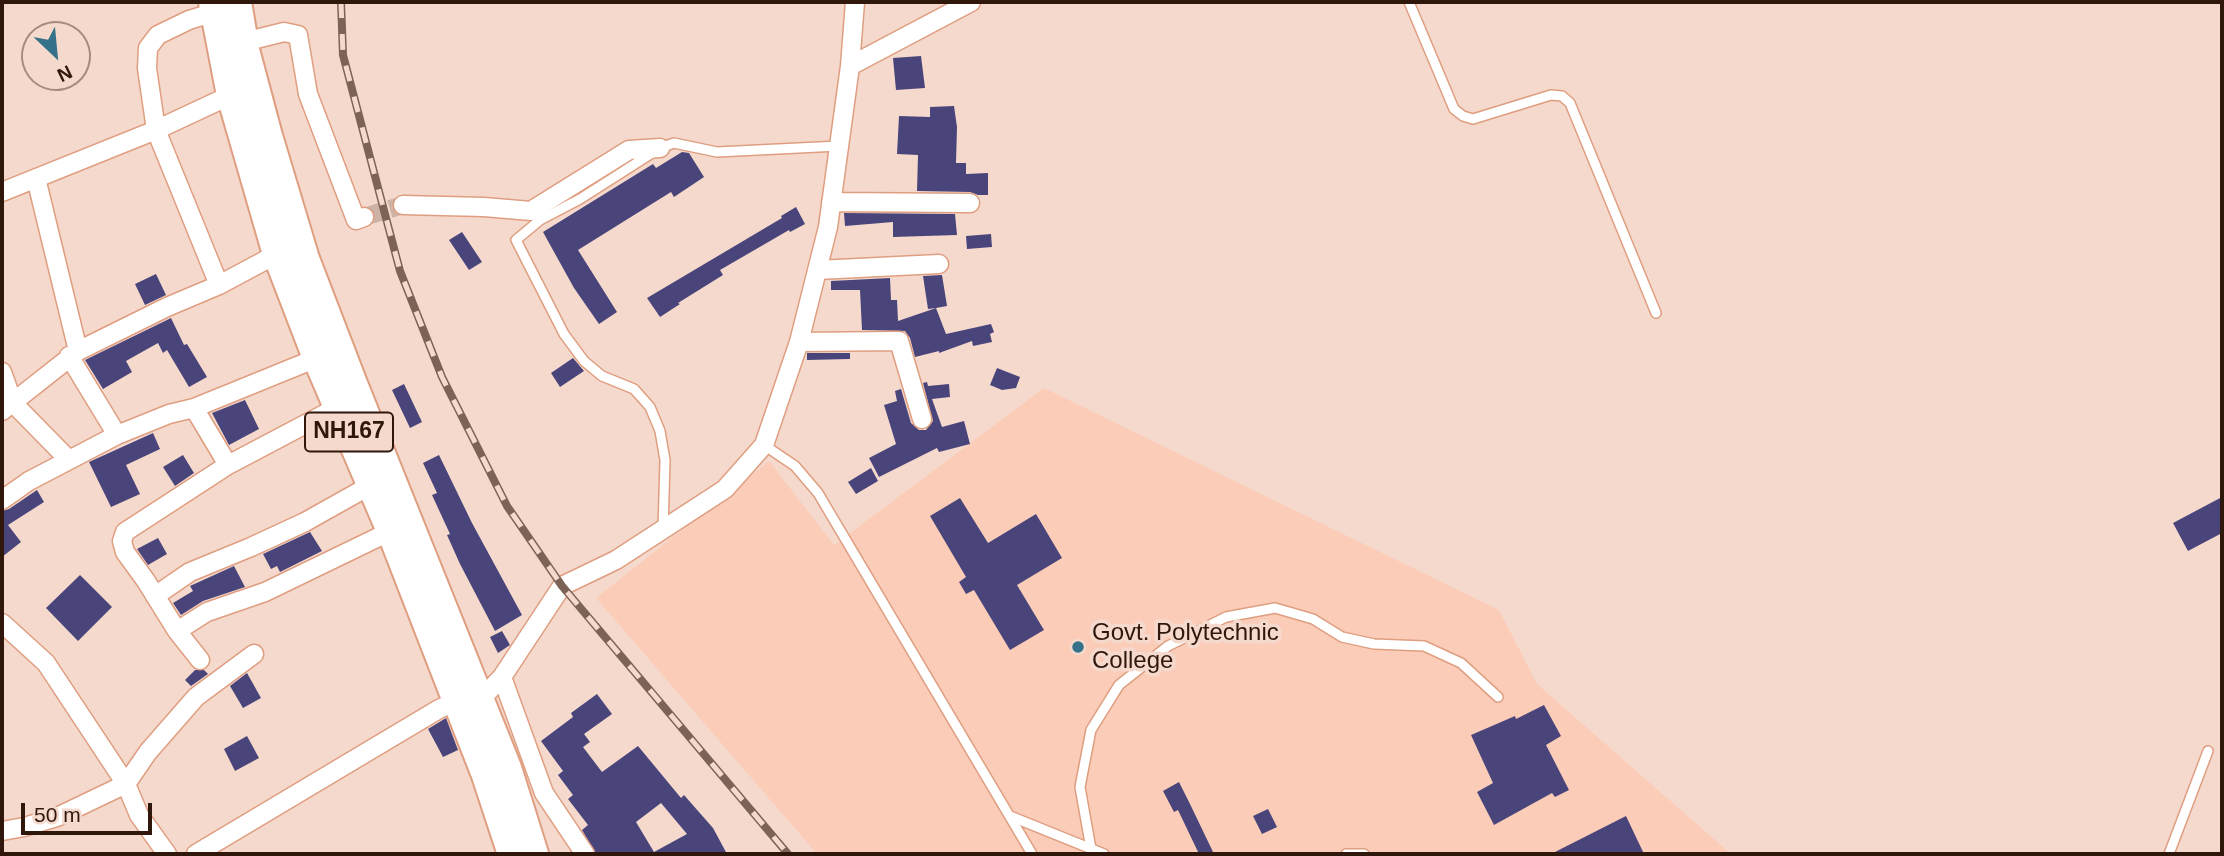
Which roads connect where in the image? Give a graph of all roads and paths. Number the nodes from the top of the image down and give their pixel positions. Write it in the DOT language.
graph roads {
  1 [pos="855,2"];
  2 [pos="971,2"];
  3 [pos="1409,2"];
  4 [pos="222,5"];
  5 [pos="244,42"];
  6 [pos="850,66"];
  7 [pos="231,94"];
  8 [pos="156,130"];
  9 [pos="839,146"];
  10 [pos="660,148"];
  11 [pos="36,178"];
  12 [pos="2,192"];
  13 [pos="831,202"];
  14 [pos="970,203"];
  15 [pos="403,205"];
  16 [pos="364,217"];
  17 [pos="277,254"];
  18 [pos="939,264"];
  19 [pos="817,270"];
  20 [pos="219,285"];
  21 [pos="1657,313"];
  22 [pos="799,342"];
  23 [pos="74,354"];
  24 [pos="317,358"];
  25 [pos="2,372"];
  26 [pos="7,407"];
  27 [pos="338,407"];
  28 [pos="194,408"];
  29 [pos="922,419"];
  30 [pos="117,435"];
  31 [pos="764,445"];
  32 [pos="69,460"];
  33 [pos="228,465"];
  34 [pos="371,485"];
  35 [pos="2,500"];
  36 [pos="391,531"];
  37 [pos="663,531"];
  38 [pos="155,596"];
  39 [pos="2,622"];
  40 [pos="177,631"];
  41 [pos="254,654"];
  42 [pos="200,660"];
  43 [pos="502,677"];
  44 [pos="1498,697"];
  45 [pos="468,701"];
  46 [pos="2208,751"];
  47 [pos="126,784"];
  48 [pos="1010,816"];
  49 [pos="2,831"];
  50 [pos="1091,849"];
  51 [pos="167,854"];
  52 [pos="196,854"];
  53 [pos="512,854"];
  54 [pos="534,854"];
  55 [pos="585,854"];
  56 [pos="1032,854"];
  57 [pos="1104,854"];
  58 [pos="1346,854"];
  59 [pos="1364,854"];
  60 [pos="2169,854"];
  1 -- 6 [label="street"];
  2 -- 6 [label="street"];
  3 -- 21 [label="lane"];
  4 -- 5 [label="highway, NH167"];
  4 -- 7 [label="highway, NH167"];
  4 -- 8 [label="street"];
  5 -- 16 [label="street"];
  5 -- 45 [label="highway, NH167"];
  6 -- 9 [label="street"];
  7 -- 8 [label="street"];
  7 -- 17 [label="highway, NH167"];
  8 -- 11 [label="street"];
  8 -- 20 [label="street"];
  9 -- 10 [label="lane"];
  9 -- 13 [label="street"];
  10 -- 15 [label="street"];
  10 -- 37 [label="lane"];
  11 -- 12 [label="street"];
  11 -- 23 [label="street"];
  13 -- 14 [label="street"];
  13 -- 19 [label="street"];
  17 -- 20 [label="street"];
  17 -- 24 [label="highway, NH167"];
  18 -- 19 [label="street"];
  19 -- 22 [label="street"];
  20 -- 23 [label="street"];
  22 -- 29 [label="street"];
  22 -- 31 [label="street"];
  23 -- 26 [label="street"];
  23 -- 30 [label="street"];
  24 -- 27 [label="highway, NH167"];
  24 -- 28 [label="street"];
  25 -- 26 [label="street"];
  26 -- 32 [label="street"];
  27 -- 33 [label="street"];
  27 -- 34 [label="highway, NH167"];
  28 -- 30 [label="street"];
  28 -- 33 [label="street"];
  30 -- 32 [label="street"];
  31 -- 37 [label="street"];
  31 -- 48 [label="lane"];
  32 -- 35 [label="street"];
  33 -- 38 [label="street"];
  34 -- 36 [label="highway, NH167"];
  34 -- 38 [label="street"];
  36 -- 40 [label="street"];
  36 -- 45 [label="highway, NH167"];
  37 -- 43 [label="street"];
  38 -- 40 [label="street"];
  39 -- 47 [label="street"];
  40 -- 42 [label="street"];
  41 -- 47 [label="street"];
  43 -- 45 [label="street"];
  43 -- 55 [label="street"];
  44 -- 50 [label="lane"];
  45 -- 52 [label="street"];
  45 -- 53 [label="highway, NH167"];
  45 -- 54 [label="highway, NH167"];
  46 -- 60 [label="lane"];
  47 -- 49 [label="street"];
  47 -- 51 [label="street"];
  48 -- 50 [label="lane"];
  48 -- 56 [label="lane"];
  50 -- 57 [label="lane"];
  58 -- 59 [label="lane"];
}
